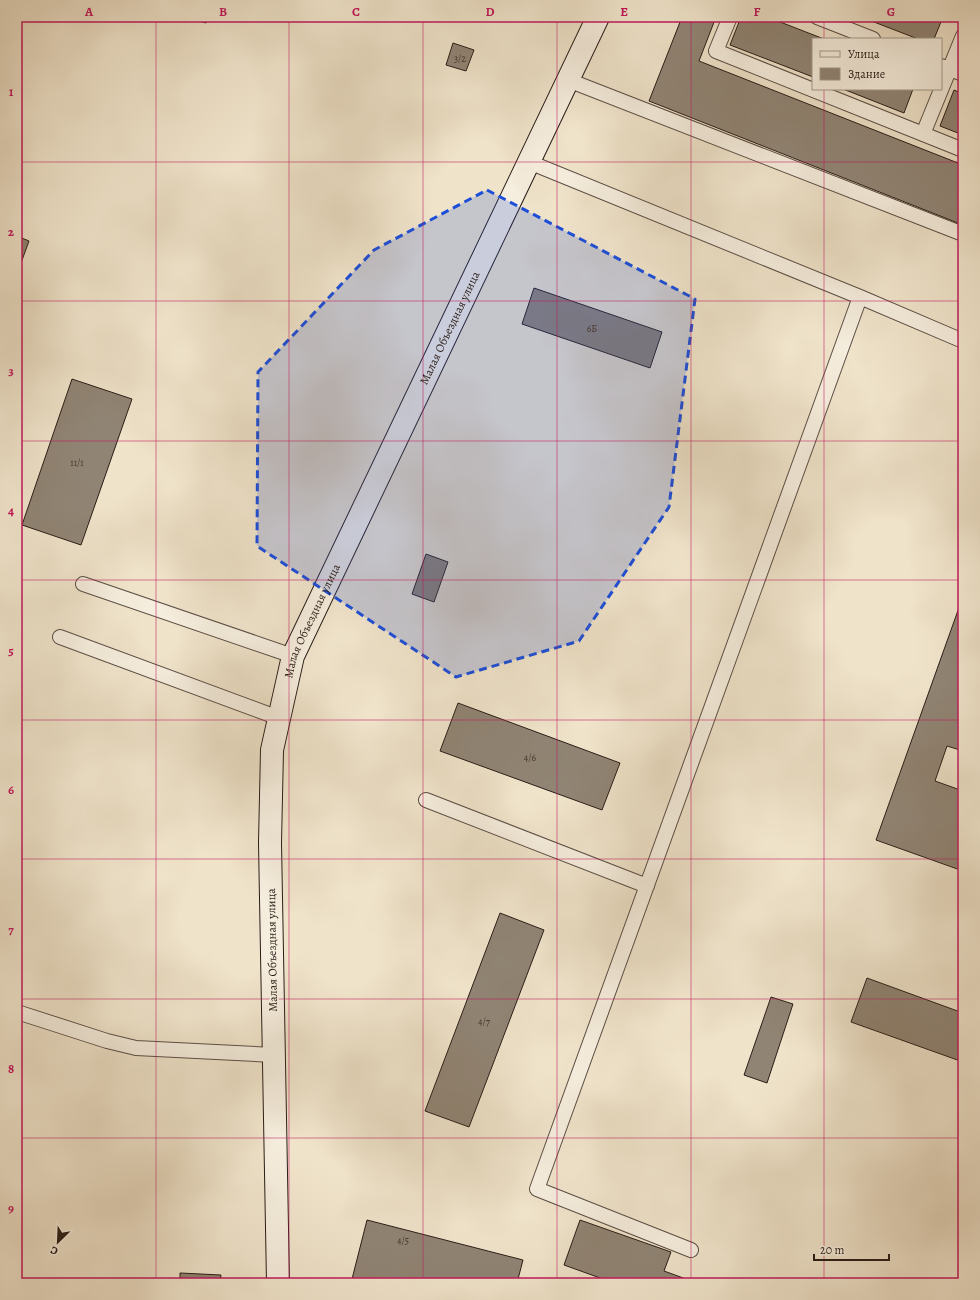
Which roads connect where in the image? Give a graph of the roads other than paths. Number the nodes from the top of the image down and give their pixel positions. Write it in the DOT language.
graph roads {
  1 [pos="598,17"];
  2 [pos="730,17"];
  3 [pos="817,17"];
  4 [pos="963,36"];
  5 [pos="870,38"];
  6 [pos="945,67"];
  7 [pos="963,74"];
  8 [pos="568,80"];
  9 [pos="812,89"];
  10 [pos="813,90"];
  11 [pos="937,90"];
  12 [pos="923,134"];
  13 [pos="963,150"];
  14 [pos="529,162"];
  15 [pos="963,234"];
  16 [pos="860,297"];
  17 [pos="963,341"];
  18 [pos="83,584"];
  19 [pos="60,637"];
  20 [pos="293,656"];
  21 [pos="279,718"];
  22 [pos="426,800"];
  23 [pos="647,886"];
  24 [pos="17,1012"];
  25 [pos="274,1055"];
  26 [pos="691,1250"];
  27 [pos="282,1280"];
  1 -- 8 [label="street, Малая Объездная улица"];
  2 -- 9 [label="lane"];
  3 -- 5 [label="lane"];
  4 -- 6 [label="lane"];
  6 -- 7 [label="lane"];
  8 -- 14 [label="street, Малая Объездная улица"];
  8 -- 15 [label="lane"];
  10 -- 12 [label="lane"];
  11 -- 12 [label="lane"];
  12 -- 13 [label="lane"];
  14 -- 16 [label="lane"];
  14 -- 20 [label="street, Малая Объездная улица"];
  16 -- 17 [label="lane"];
  16 -- 23 [label="lane"];
  18 -- 20 [label="lane"];
  19 -- 21 [label="lane"];
  20 -- 21 [label="street, Малая Объездная улица"];
  21 -- 25 [label="street, Малая Объездная улица"];
  22 -- 23 [label="lane"];
  23 -- 26 [label="lane"];
  24 -- 25 [label="lane"];
  25 -- 27 [label="street, Малая Объездная улица"];
}
